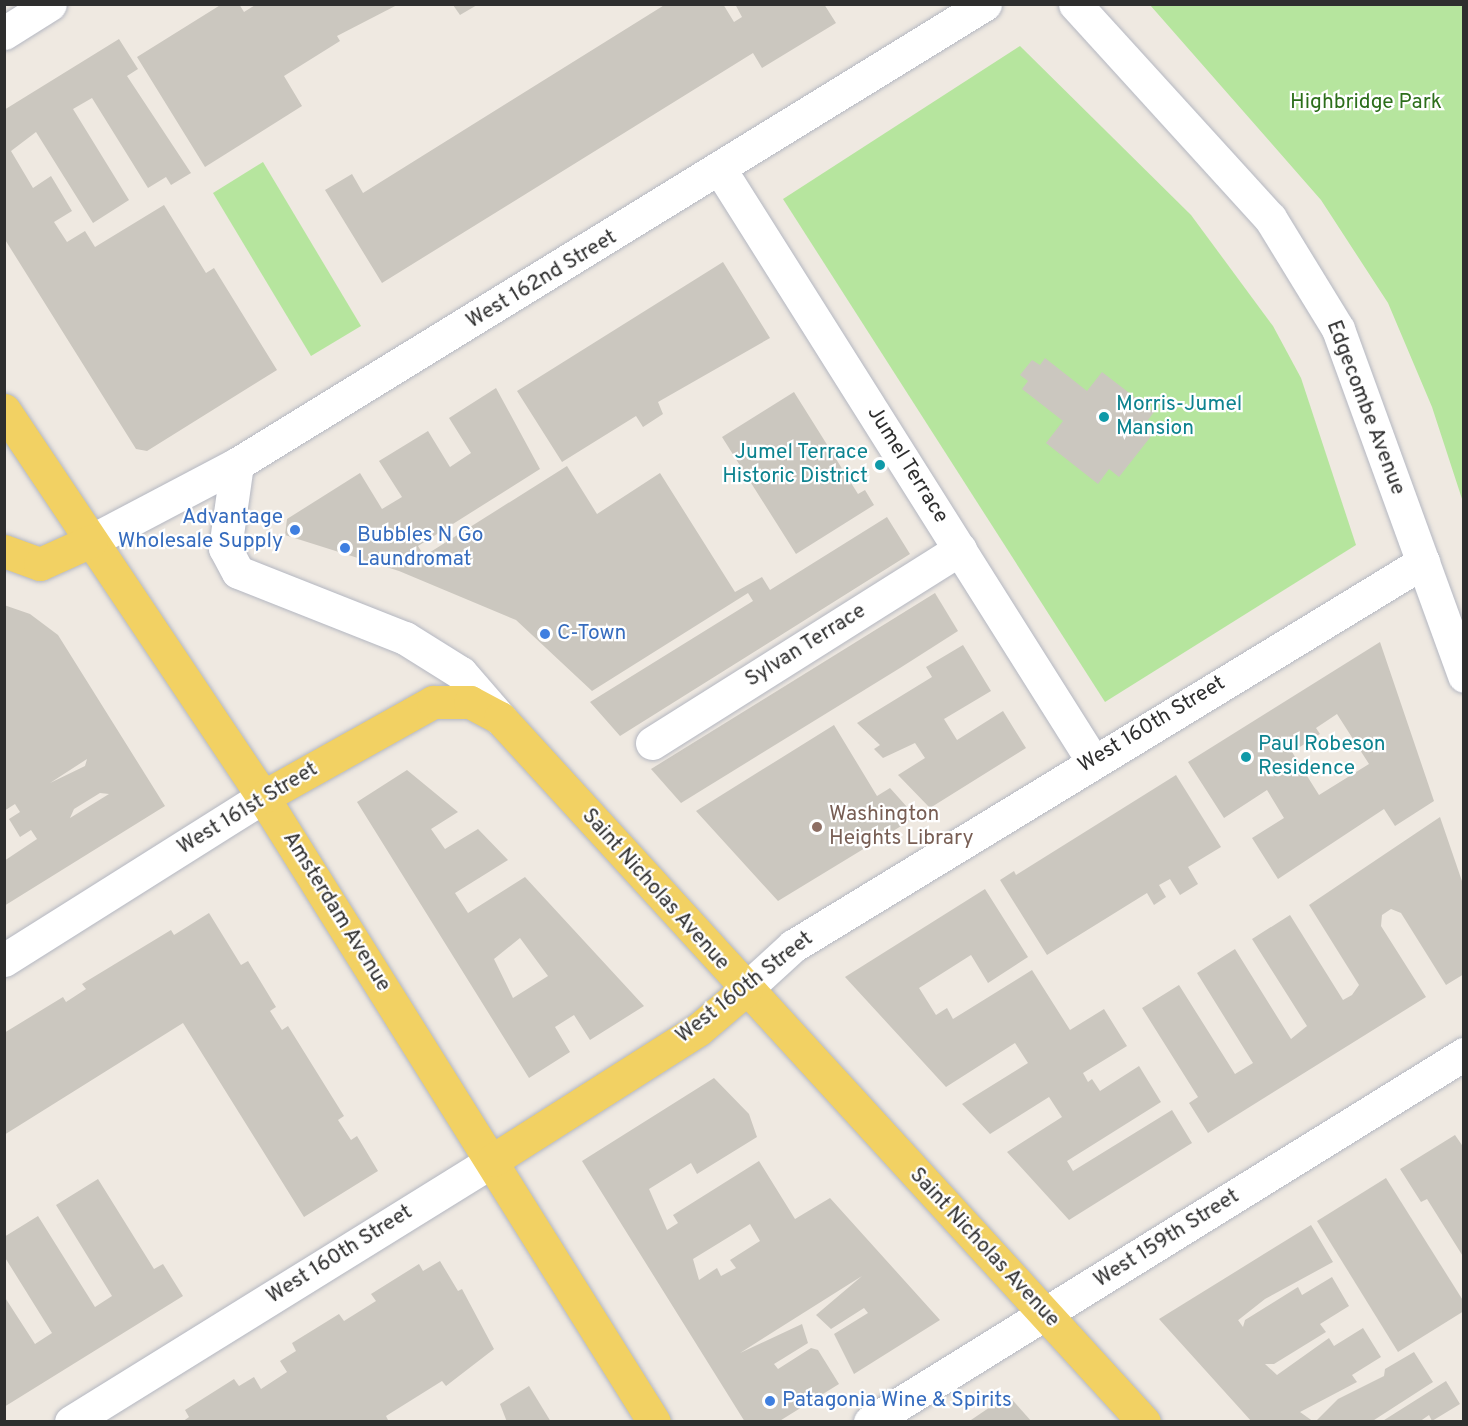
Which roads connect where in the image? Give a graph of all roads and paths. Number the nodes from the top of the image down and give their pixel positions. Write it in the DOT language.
graph roads {
  1 [pos="50,4"];
  2 [pos="985,4"];
  3 [pos="1075,4"];
  4 [pos="4,33"];
  5 [pos="721,171"];
  6 [pos="4,410"];
  7 [pos="237,464"];
  8 [pos="91,541"];
  9 [pos="960,549"];
  10 [pos="4,551"];
  11 [pos="1423,562"];
  12 [pos="1464,676"];
  13 [pos="500,718"];
  14 [pos="652,742"];
  15 [pos="1092,760"];
  16 [pos="263,797"];
  17 [pos="4,960"];
  18 [pos="746,989"];
  19 [pos="1464,1054"];
  20 [pos="493,1160"];
  21 [pos="1045,1315"];
  22 [pos="71,1422"];
  23 [pos="654,1422"];
  24 [pos="870,1422"];
  25 [pos="1144,1422"];
  1 -- 4 [label="street"];
  2 -- 5 [label="street, West 162nd Street"];
  3 -- 11 [label="street, Edgecombe Avenue"];
  5 -- 7 [label="street, West 162nd Street"];
  5 -- 9 [label="street, Jumel Terrace"];
  6 -- 8 [label="main road, Amsterdam Avenue"];
  7 -- 8 [label="street, West 162nd Street"];
  7 -- 13 [label="street, Saint Nicholas Avenue"];
  8 -- 10 [label="main road"];
  8 -- 16 [label="main road, Amsterdam Avenue"];
  9 -- 14 [label="street, Sylvan Terrace"];
  9 -- 15 [label="street, Jumel Terrace"];
  11 -- 12 [label="street, Edgecombe Avenue"];
  11 -- 15 [label="street, West 160th Street"];
  13 -- 16 [label="main road, West 161st Street"];
  13 -- 18 [label="main road, Saint Nicholas Avenue"];
  15 -- 18 [label="street, West 160th Street"];
  16 -- 17 [label="street, West 161st Street"];
  16 -- 20 [label="main road, Amsterdam Avenue"];
  18 -- 20 [label="main road, West 160th Street"];
  18 -- 21 [label="main road, Saint Nicholas Avenue"];
  19 -- 21 [label="street, West 159th Street"];
  20 -- 22 [label="street, West 160th Street"];
  20 -- 23 [label="main road, Amsterdam Avenue"];
  21 -- 24 [label="street, West 159th Street"];
  21 -- 25 [label="main road, Saint Nicholas Avenue"];
}
